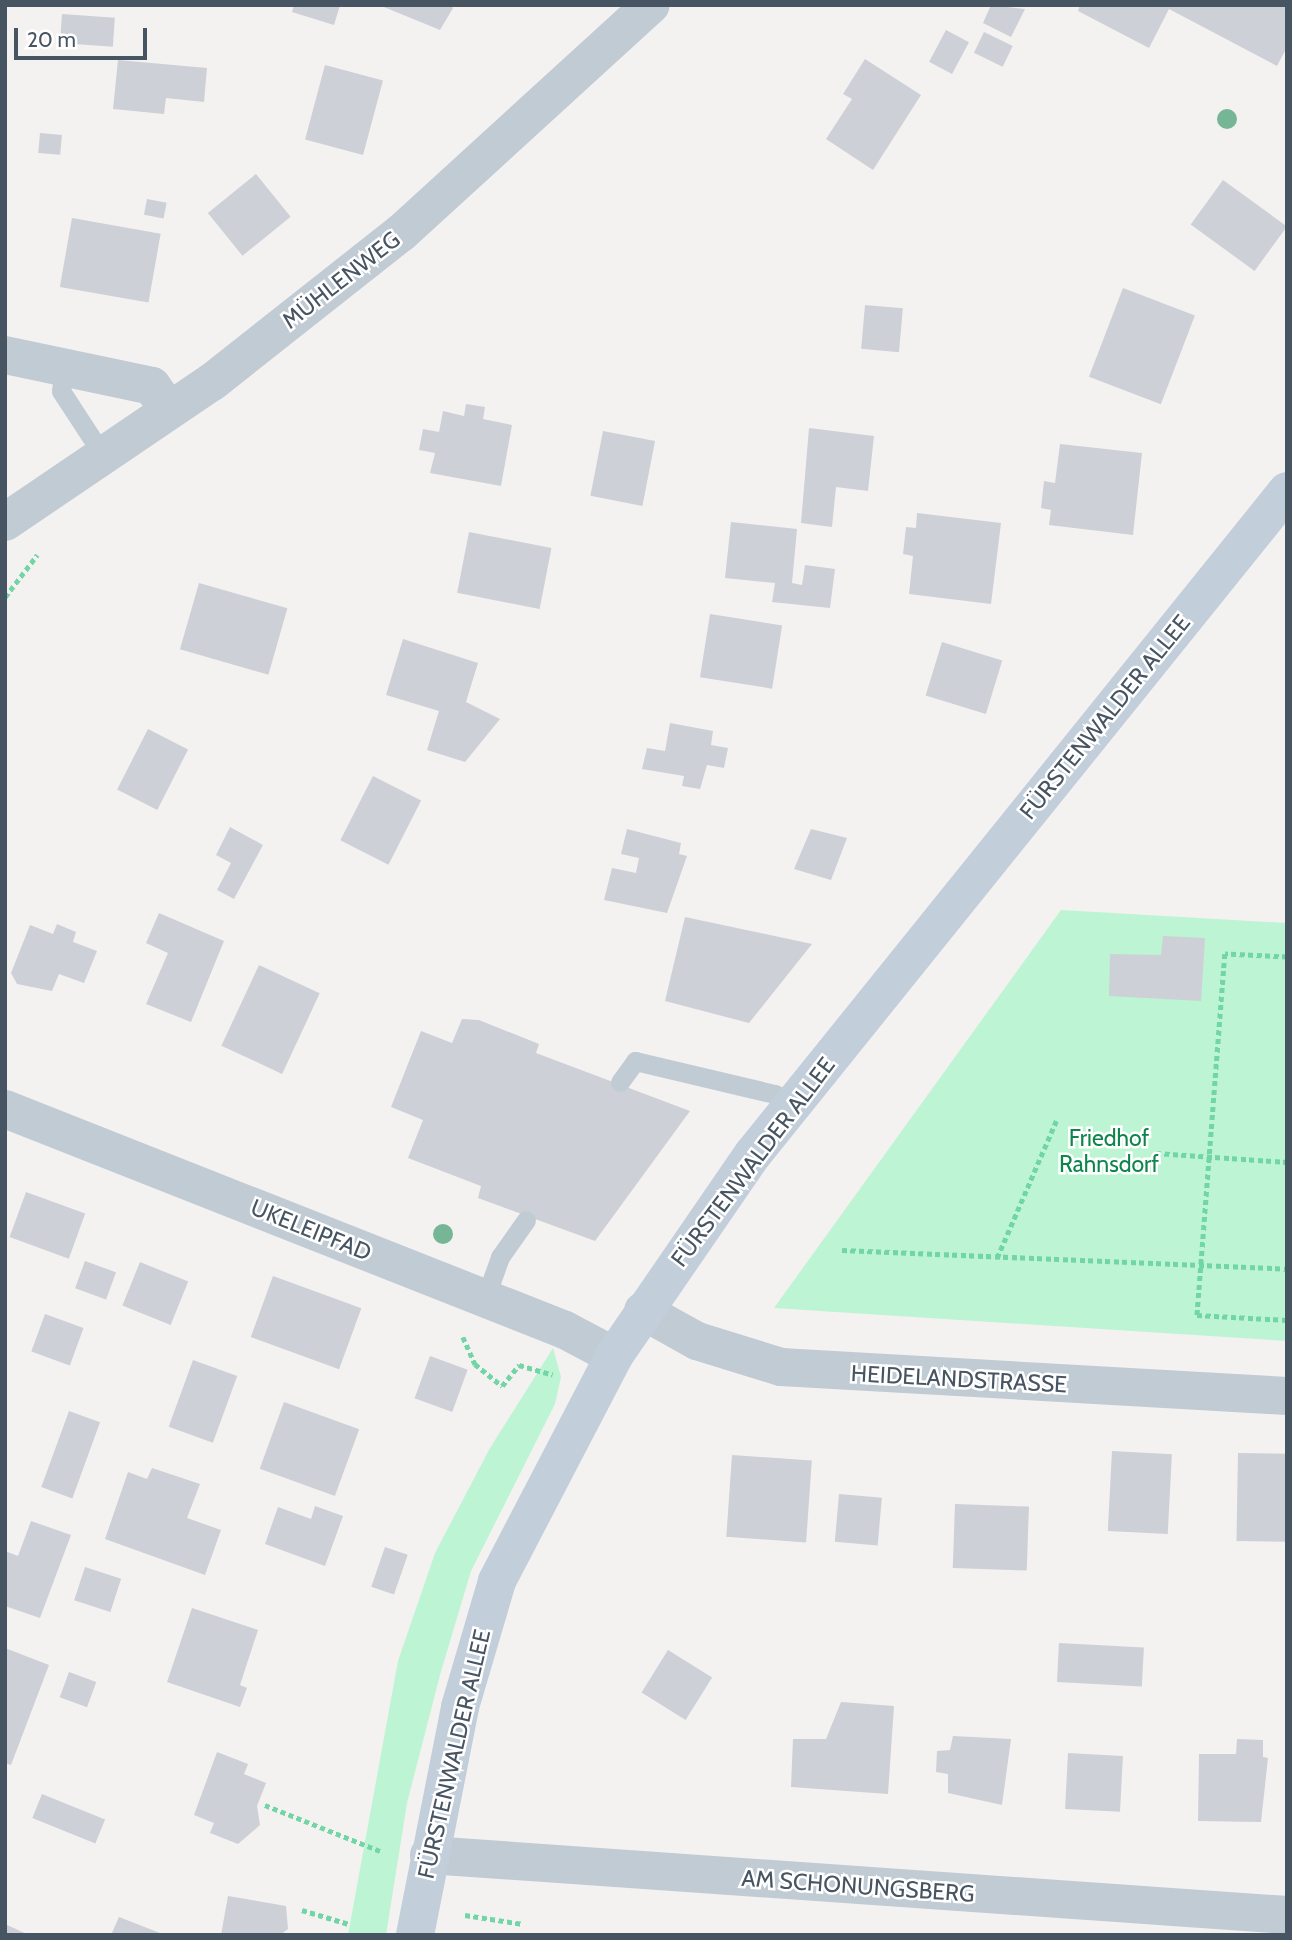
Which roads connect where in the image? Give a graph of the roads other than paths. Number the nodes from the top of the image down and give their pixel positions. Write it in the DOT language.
graph roads {
  1 [pos="651,5"];
  2 [pos="5,355"];
  3 [pos="64,367"];
  4 [pos="169,410"];
  5 [pos="104,457"];
  6 [pos="1287,491"];
  7 [pos="5,522"];
  8 [pos="620,1082"];
  9 [pos="792,1106"];
  10 [pos="5,1109"];
  11 [pos="526,1220"];
  12 [pos="485,1299"];
  13 [pos="643,1311"];
  14 [pos="614,1356"];
  15 [pos="1287,1395"];
  16 [pos="429,1855"];
  17 [pos="1287,1915"];
  18 [pos="415,1935"];
  1 -- 4 [label="street, MÜHLENWEG"];
  2 -- 3 [label="street"];
  3 -- 4 [label="street"];
  3 -- 5 [label="lane"];
  4 -- 5 [label="street, MÜHLENWEG"];
  5 -- 7 [label="street, MÜHLENWEG"];
  6 -- 9 [label="main road, FÜRSTENWALDER ALLEE"];
  8 -- 9 [label="lane"];
  9 -- 13 [label="main road, FÜRSTENWALDER ALLEE"];
  10 -- 12 [label="street, UKELEIPFAD"];
  11 -- 12 [label="lane"];
  12 -- 14 [label="street, UKELEIPFAD"];
  13 -- 14 [label="main road, FÜRSTENWALDER ALLEE"];
  13 -- 15 [label="street, HEIDELANDSTRASSE"];
  14 -- 16 [label="main road, FÜRSTENWALDER ALLEE"];
  16 -- 17 [label="street, AM SCHONUNGSBERG"];
  16 -- 18 [label="main road, FÜRSTENWALDER ALLEE"];
}
